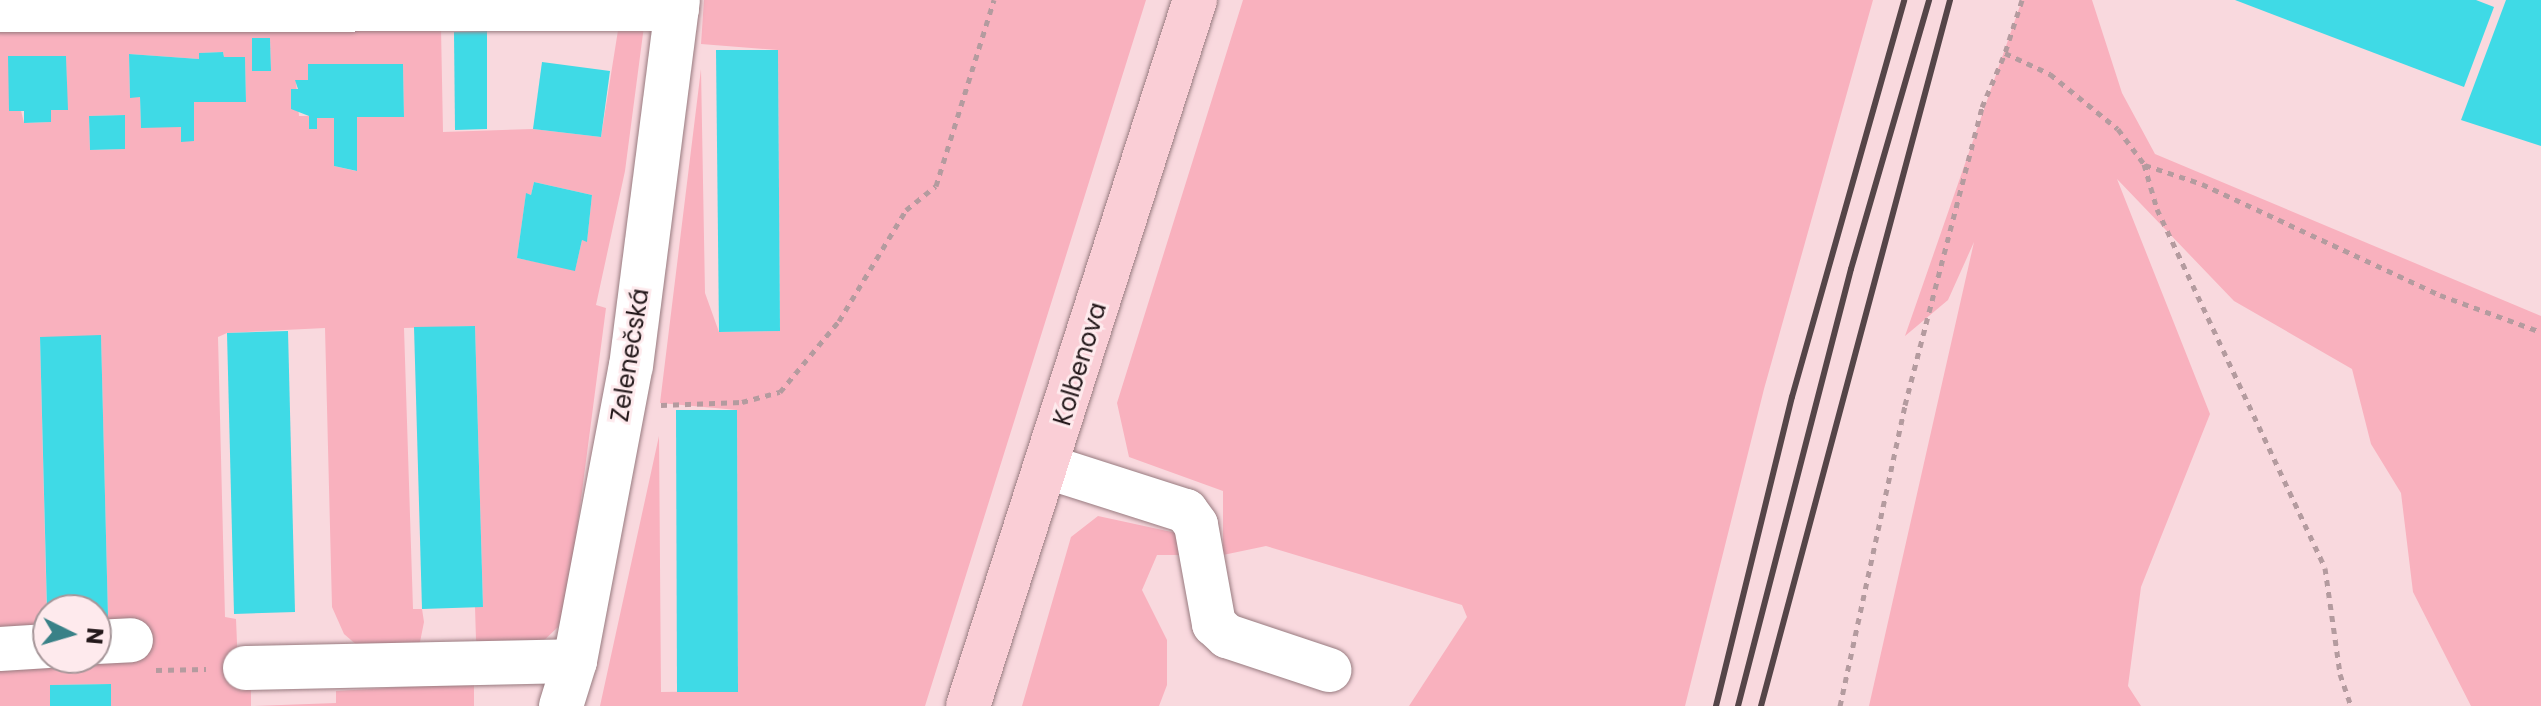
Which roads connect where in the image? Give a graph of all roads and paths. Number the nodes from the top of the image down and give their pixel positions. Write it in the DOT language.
graph roads {
  1 [pos="994,0"];
  2 [pos="2022,0"];
  3 [pos="677,5"];
  4 [pos="1190,7"];
  5 [pos="0,10"];
  6 [pos="2005,53"];
  7 [pos="2144,164"];
  8 [pos="2541,332"];
  9 [pos="624,402"];
  10 [pos="1048,467"];
  11 [pos="32,647"];
  12 [pos="0,649"];
  13 [pos="126,650"];
  14 [pos="575,661"];
  15 [pos="245,668"];
  16 [pos="1329,670"];
  17 [pos="561,706"];
  18 [pos="968,706"];
  19 [pos="1840,706"];
  20 [pos="2351,706"];
  1 -- 9 [label="path"];
  2 -- 6 [label="path"];
  3 -- 5 [label="street"];
  3 -- 9 [label="street, Zelenečská"];
  4 -- 10 [label="main road, Kolbenova"];
  6 -- 7 [label="path"];
  6 -- 19 [label="path"];
  7 -- 8 [label="path"];
  7 -- 20 [label="path"];
  9 -- 14 [label="street, Zelenečská"];
  10 -- 16 [label="street"];
  10 -- 18 [label="main road, Kolbenova"];
  11 -- 12 [label="street"];
  13 -- 15 [label="path"];
  14 -- 15 [label="street"];
  14 -- 17 [label="street, Zelenečská"];
}
